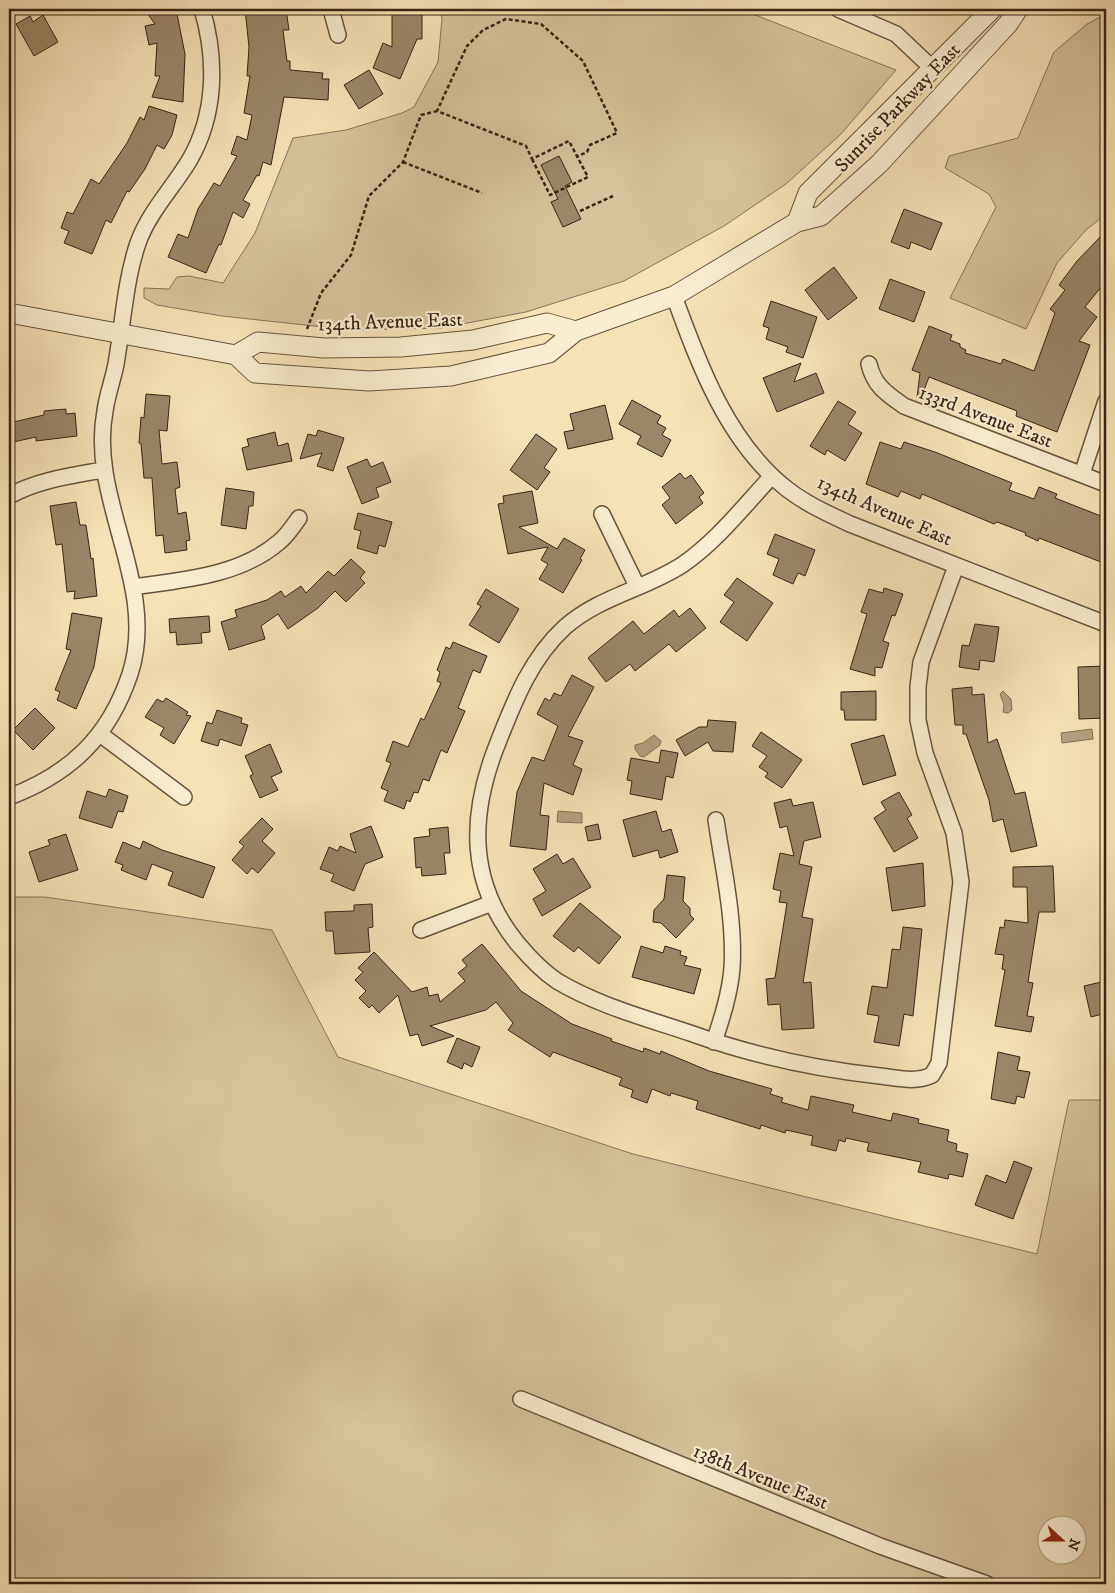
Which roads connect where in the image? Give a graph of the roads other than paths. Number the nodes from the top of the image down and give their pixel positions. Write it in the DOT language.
graph roads {
  1 [pos="202,9"];
  2 [pos="330,9"];
  3 [pos="838,9"];
  4 [pos="992,9"];
  5 [pos="1018,9"];
  6 [pos="338,35"];
  7 [pos="933,69"];
  8 [pos="797,222"];
  9 [pos="674,296"];
  10 [pos="9,313"];
  11 [pos="576,331"];
  12 [pos="121,333"];
  13 [pos="236,355"];
  14 [pos="869,364"];
  15 [pos="1106,400"];
  16 [pos="103,470"];
  17 [pos="1082,474"];
  18 [pos="772,476"];
  19 [pos="1106,484"];
  20 [pos="9,496"];
  21 [pos="602,514"];
  22 [pos="300,518"];
  23 [pos="956,566"];
  24 [pos="637,586"];
  25 [pos="133,587"];
  26 [pos="1106,624"];
  27 [pos="100,734"];
  28 [pos="9,797"];
  29 [pos="184,797"];
  30 [pos="716,820"];
  31 [pos="492,903"];
  32 [pos="421,930"];
  33 [pos="714,1042"];
  34 [pos="521,1399"];
  35 [pos="988,1584"];
  1 -- 12 [label="street"];
  2 -- 6 [label="street"];
  3 -- 7 [label="street"];
  4 -- 7 [label="street, Sunrise Parkway East"];
  5 -- 8 [label="street, Sunrise Parkway East"];
  7 -- 8 [label="street, Sunrise Parkway East"];
  8 -- 9 [label="street, Sunrise Parkway East"];
  9 -- 11 [label="street"];
  9 -- 18 [label="street, 134th Avenue East"];
  10 -- 12 [label="street"];
  11 -- 13 [label="street, 134th Avenue East"];
  11 -- 13 [label="street"];
  12 -- 13 [label="street"];
  12 -- 16 [label="street"];
  14 -- 17 [label="street, 133rd Avenue East"];
  15 -- 17 [label="street"];
  16 -- 20 [label="street"];
  16 -- 25 [label="street"];
  17 -- 19 [label="street, 133rd Avenue East"];
  18 -- 23 [label="street, 134th Avenue East"];
  18 -- 24 [label="street"];
  21 -- 24 [label="street"];
  22 -- 25 [label="street"];
  23 -- 26 [label="street, 134th Avenue East"];
  23 -- 33 [label="street"];
  24 -- 31 [label="street"];
  25 -- 27 [label="street"];
  27 -- 28 [label="street"];
  27 -- 29 [label="street"];
  30 -- 33 [label="street"];
  31 -- 32 [label="street"];
  31 -- 33 [label="street"];
  34 -- 35 [label="street, 138th Avenue East"];
}
